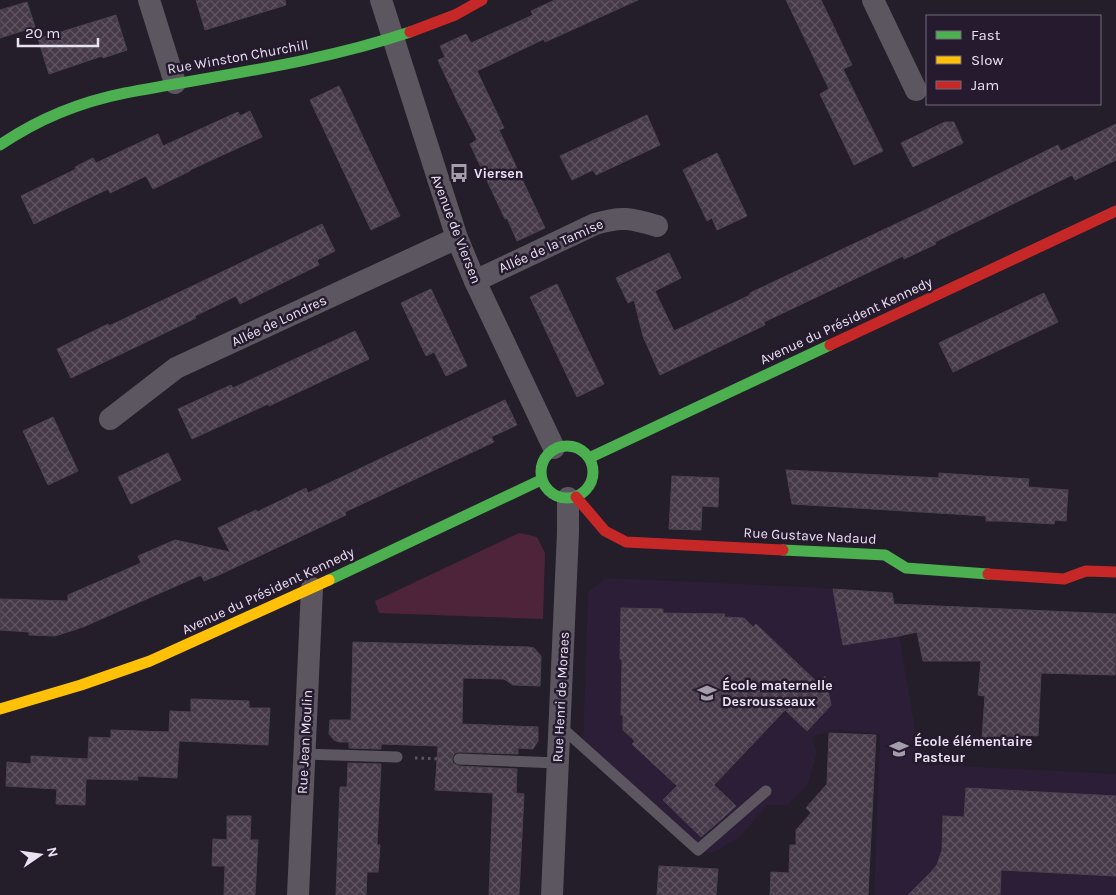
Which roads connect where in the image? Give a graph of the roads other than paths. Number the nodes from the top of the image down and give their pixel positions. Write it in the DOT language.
graph roads {
  1 [pos="149,0"];
  2 [pos="381,0"];
  3 [pos="482,0"];
  4 [pos="873,0"];
  5 [pos="392,38"];
  6 [pos="175,83"];
  7 [pos="916,90"];
  8 [pos="0,145"];
  9 [pos="1116,210"];
  10 [pos="657,226"];
  11 [pos="457,238"];
  12 [pos="475,281"];
  13 [pos="110,419"];
  14 [pos="554,448"];
  15 [pos="589,458"];
  16 [pos="542,480"];
  17 [pos="572,497"];
  18 [pos="1116,572"];
  19 [pos="312,588"];
  20 [pos="0,709"];
  21 [pos="559,725"];
  22 [pos="304,754"];
  23 [pos="397,757"];
  24 [pos="460,759"];
  25 [pos="558,763"];
  26 [pos="766,791"];
  27 [pos="298,895"];
  28 [pos="552,895"];
  1 -- 6 [label="street"];
  2 -- 5 [label="street, Avenue de Viersen"];
  3 -- 5 [label="street, Rue Winston Churchill"];
  4 -- 7 [label="street"];
  5 -- 6 [label="street, Rue Winston Churchill"];
  5 -- 11 [label="street, Avenue de Viersen"];
  6 -- 8 [label="street, Rue Winston Churchill"];
  9 -- 15 [label="street, Avenue du Président Kennedy"];
  10 -- 12 [label="street, Allée de la Tamise"];
  11 -- 12 [label="street, Avenue de Viersen"];
  11 -- 13 [label="street, Allée de Londres"];
  12 -- 14 [label="street, Avenue de Viersen"];
  14 -- 15 [label="street"];
  14 -- 16 [label="street"];
  15 -- 17 [label="street"];
  16 -- 17 [label="street"];
  16 -- 19 [label="street, Avenue du Président Kennedy"];
  17 -- 18 [label="street, Rue Gustave Nadaud"];
  17 -- 21 [label="street, Rue Henri de Moraes"];
  19 -- 20 [label="street, Avenue du Président Kennedy"];
  19 -- 22 [label="street, Rue Jean Moulin"];
  21 -- 25 [label="street, Rue Henri de Moraes"];
  21 -- 26 [label="lane"];
  22 -- 23 [label="lane"];
  22 -- 27 [label="street, Rue Jean Moulin"];
  24 -- 25 [label="lane"];
  25 -- 28 [label="street, Rue Henri de Moraes"];
}
